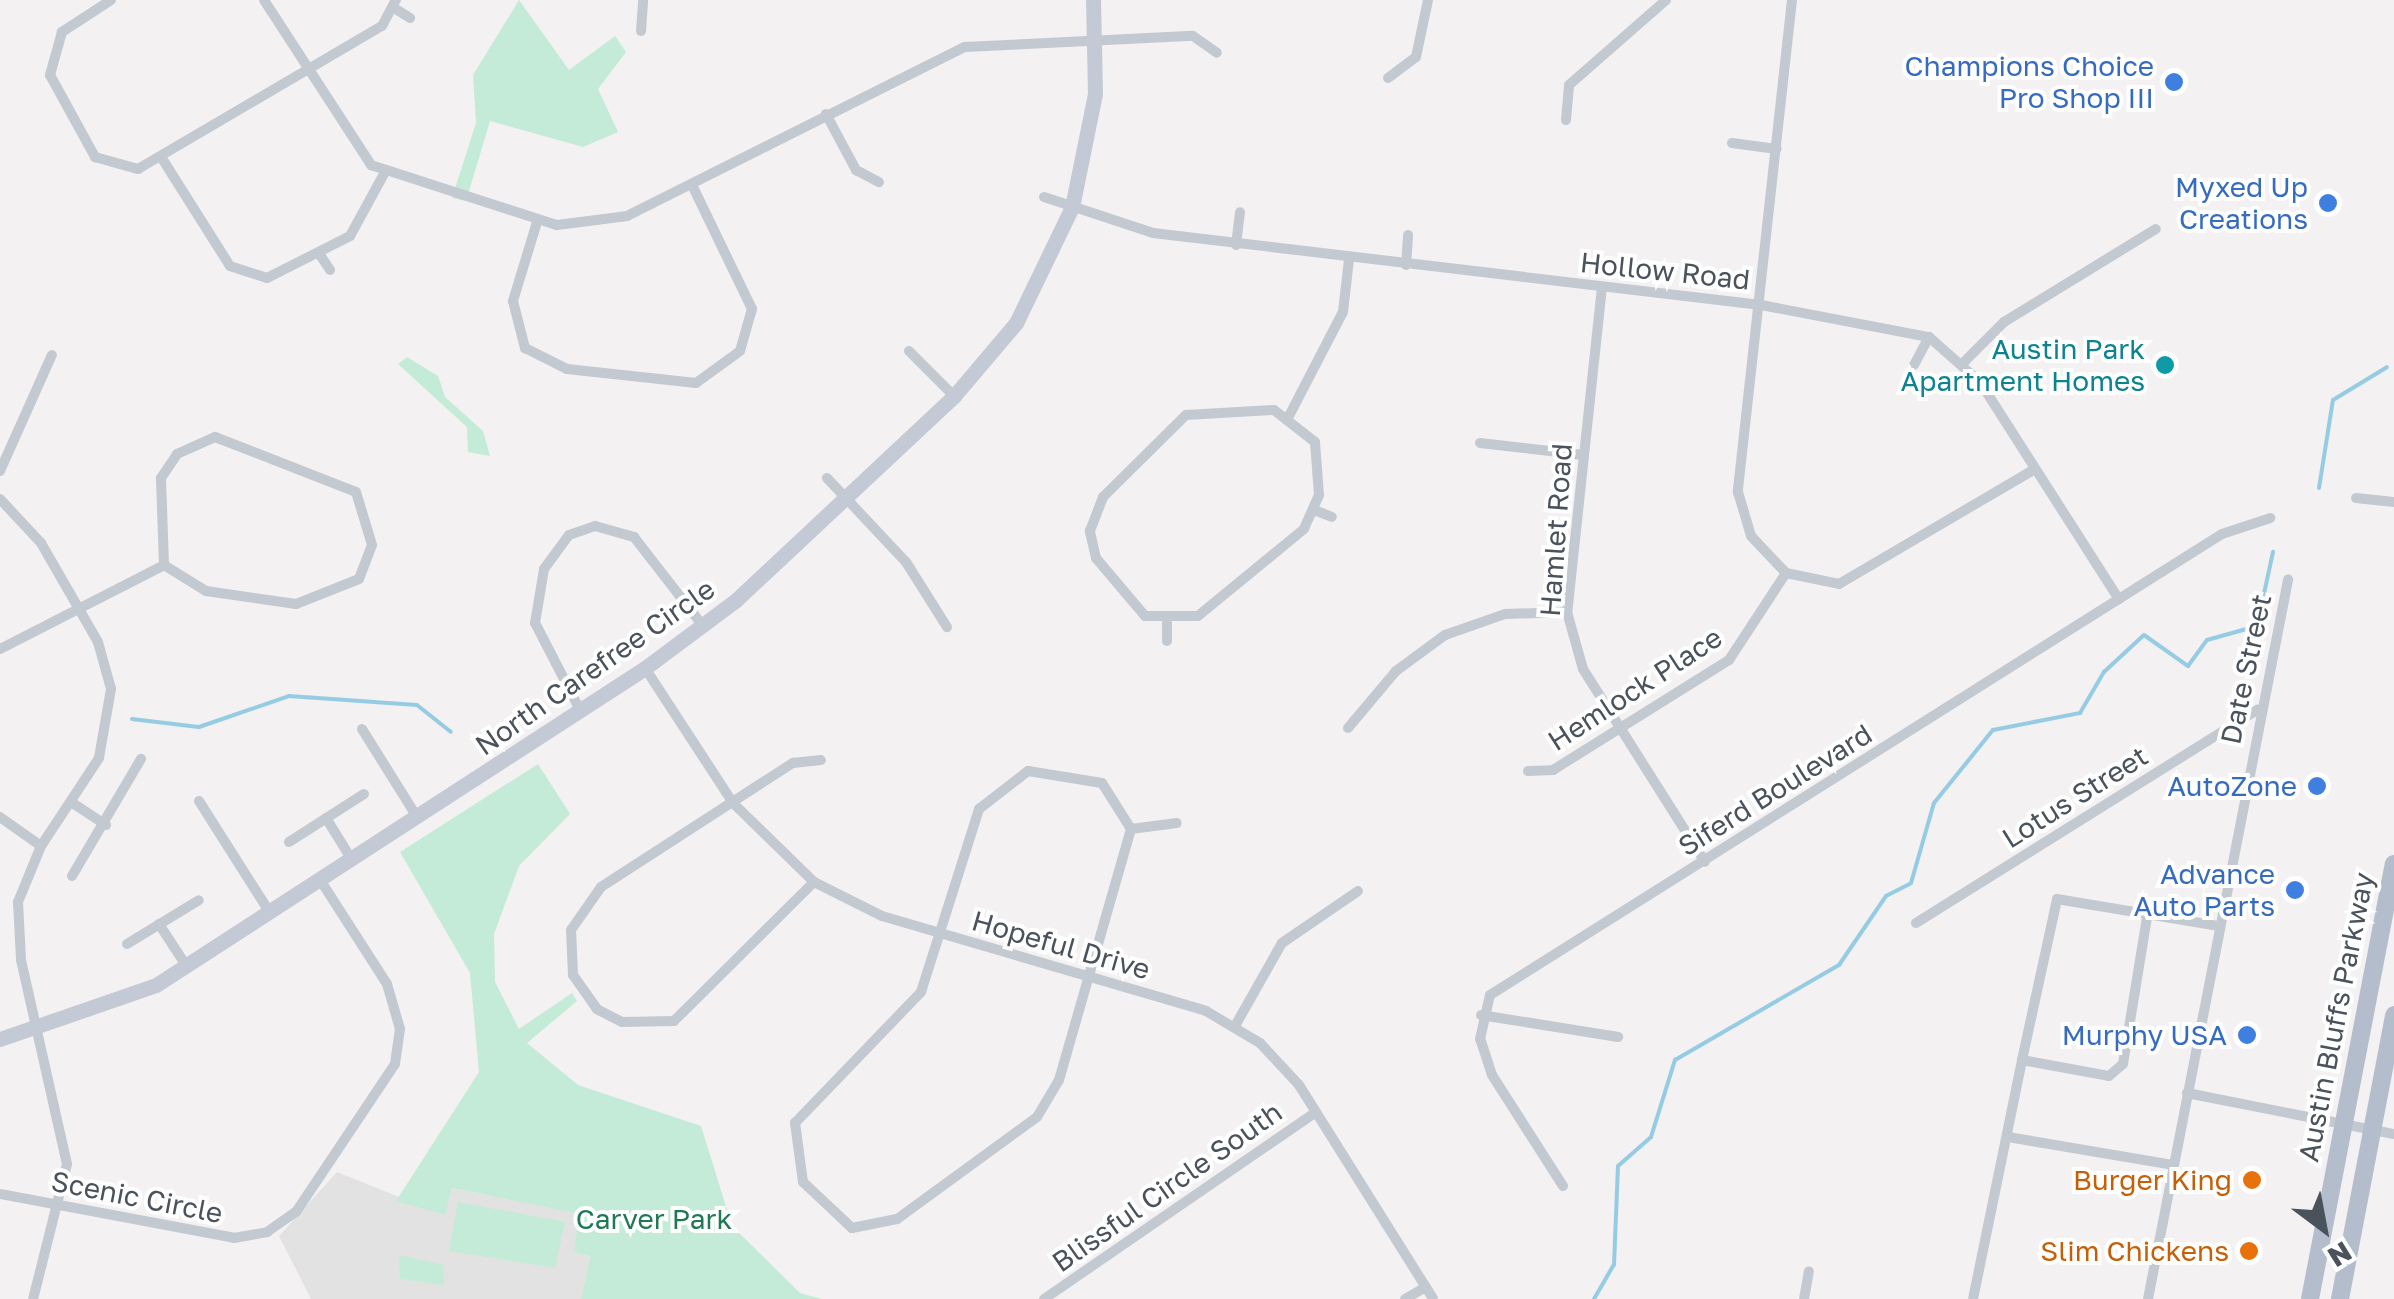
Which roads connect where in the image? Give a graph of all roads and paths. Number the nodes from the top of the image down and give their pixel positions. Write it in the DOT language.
graph roads {
  1 [pos="80,0"];
  2 [pos="110,0"];
  3 [pos="264,0"];
  4 [pos="644,0"];
  5 [pos="1093,0"];
  6 [pos="1428,0"];
  7 [pos="1666,0"];
  8 [pos="1792,0"];
  9 [pos="395,4"];
  10 [pos="88,14"];
  11 [pos="410,18"];
  12 [pos="641,30"];
  13 [pos="1095,39"];
  14 [pos="1218,53"];
  15 [pos="308,72"];
  16 [pos="1388,78"];
  17 [pos="826,114"];
  18 [pos="1566,120"];
  19 [pos="1732,142"];
  20 [pos="1777,148"];
  21 [pos="163,160"];
  22 [pos="384,174"];
  23 [pos="880,182"];
  24 [pos="692,184"];
  25 [pos="1044,198"];
  26 [pos="1072,207"];
  27 [pos="1240,212"];
  28 [pos="537,222"];
  29 [pos="2156,229"];
  30 [pos="1408,235"];
  31 [pos="1236,245"];
  32 [pos="320,255"];
  33 [pos="1349,259"];
  34 [pos="1406,265"];
  35 [pos="330,270"];
  36 [pos="1602,286"];
  37 [pos="1761,304"];
  38 [pos="1930,337"];
  39 [pos="909,350"];
  40 [pos="52,354"];
  41 [pos="1963,364"];
  42 [pos="1914,365"];
  43 [pos="954,396"];
  44 [pos="1289,416"];
  45 [pos="1480,443"];
  46 [pos="1583,454"];
  47 [pos="2035,469"];
  48 [pos="0,471"];
  49 [pos="827,478"];
  50 [pos="846,498"];
  51 [pos="2356,498"];
  52 [pos="0,499"];
  53 [pos="2394,502"];
  54 [pos="1314,510"];
  55 [pos="1332,517"];
  56 [pos="2270,518"];
  57 [pos="164,565"];
  58 [pos="1786,573"];
  59 [pos="2288,580"];
  60 [pos="2119,599"];
  61 [pos="81,612"];
  62 [pos="1567,612"];
  63 [pos="1167,622"];
  64 [pos="703,626"];
  65 [pos="948,626"];
  66 [pos="1167,641"];
  67 [pos="0,649"];
  68 [pos="645,668"];
  69 [pos="2258,709"];
  70 [pos="580,710"];
  71 [pos="1348,728"];
  72 [pos="1621,728"];
  73 [pos="362,729"];
  74 [pos="141,759"];
  75 [pos="820,760"];
  76 [pos="1528,772"];
  77 [pos="364,794"];
  78 [pos="199,801"];
  79 [pos="72,802"];
  80 [pos="733,803"];
  81 [pos="0,817"];
  82 [pos="417,817"];
  83 [pos="326,818"];
  84 [pos="1177,823"];
  85 [pos="106,825"];
  86 [pos="1131,829"];
  87 [pos="289,842"];
  88 [pos="41,846"];
  89 [pos="352,860"];
  90 [pos="1704,862"];
  91 [pos="2394,864"];
  92 [pos="72,876"];
  93 [pos="320,880"];
  94 [pos="814,882"];
  95 [pos="1358,891"];
  96 [pos="199,900"];
  97 [pos="2148,912"];
  98 [pos="270,913"];
  99 [pos="1916,923"];
  100 [pos="160,924"];
  101 [pos="2218,926"];
  102 [pos="942,934"];
  103 [pos="127,944"];
  104 [pos="187,966"];
  105 [pos="1089,976"];
  106 [pos="2394,1015"];
  107 [pos="1481,1016"];
  108 [pos="1234,1026"];
  109 [pos="40,1030"];
  110 [pos="1618,1037"];
  111 [pos="0,1038"];
  112 [pos="2022,1060"];
  113 [pos="2187,1093"];
  114 [pos="1316,1112"];
  115 [pos="2343,1124"];
  116 [pos="2372,1130"];
  117 [pos="2394,1134"];
  118 [pos="2008,1137"];
  119 [pos="2174,1165"];
  120 [pos="1563,1186"];
  121 [pos="0,1194"];
  122 [pos="62,1205"];
  123 [pos="1810,1271"];
  124 [pos="1426,1286"];
  125 [pos="33,1299"];
  126 [pos="1044,1299"];
  127 [pos="1405,1299"];
  128 [pos="1434,1299"];
  129 [pos="1804,1299"];
  130 [pos="1973,1299"];
  131 [pos="2148,1299"];
  132 [pos="2310,1299"];
  133 [pos="2340,1299"];
  1 -- 10 [label="street"];
  2 -- 10 [label="street"];
  3 -- 15 [label="street"];
  4 -- 12 [label="street"];
  5 -- 13 [label="main road, North Carefree Circle"];
  6 -- 16 [label="street"];
  7 -- 18 [label="street"];
  8 -- 20 [label="street"];
  9 -- 11 [label="street"];
  9 -- 15 [label="street"];
  10 -- 21 [label="street"];
  13 -- 14 [label="street"];
  13 -- 17 [label="street"];
  13 -- 26 [label="main road, North Carefree Circle"];
  15 -- 21 [label="street"];
  15 -- 22 [label="street"];
  17 -- 23 [label="street"];
  17 -- 24 [label="street"];
  19 -- 20 [label="street"];
  20 -- 37 [label="street"];
  21 -- 32 [label="street"];
  22 -- 28 [label="street"];
  22 -- 32 [label="street"];
  24 -- 28 [label="street"];
  24 -- 28 [label="street"];
  25 -- 26 [label="street, Hollow Road"];
  26 -- 31 [label="street, Hollow Road"];
  26 -- 43 [label="main road, North Carefree Circle"];
  27 -- 31 [label="street"];
  29 -- 41 [label="street"];
  30 -- 34 [label="street"];
  31 -- 33 [label="street, Hollow Road"];
  32 -- 35 [label="street"];
  33 -- 34 [label="street, Hollow Road"];
  33 -- 44 [label="street"];
  34 -- 36 [label="street, Hollow Road"];
  36 -- 37 [label="street, Hollow Road"];
  36 -- 46 [label="street, Hamlet Road"];
  37 -- 38 [label="street, Hollow Road"];
  37 -- 58 [label="street"];
  38 -- 41 [label="street, Hollow Road"];
  38 -- 42 [label="street"];
  39 -- 43 [label="street"];
  40 -- 48 [label="street"];
  41 -- 47 [label="street, Hollow Road"];
  43 -- 50 [label="main road, North Carefree Circle"];
  44 -- 54 [label="street"];
  44 -- 63 [label="street"];
  45 -- 46 [label="street"];
  46 -- 62 [label="street, Hamlet Road"];
  47 -- 58 [label="street"];
  47 -- 60 [label="street, Hollow Road"];
  49 -- 50 [label="street"];
  50 -- 64 [label="main road, North Carefree Circle"];
  50 -- 65 [label="street"];
  51 -- 53 [label="street"];
  52 -- 61 [label="street"];
  54 -- 55 [label="street"];
  54 -- 63 [label="street"];
  56 -- 60 [label="street, Siferd Boulevard"];
  57 -- 57 [label="street"];
  57 -- 61 [label="street"];
  58 -- 72 [label="street, Hemlock Place"];
  59 -- 69 [label="street, Date Street"];
  60 -- 90 [label="street, Siferd Boulevard"];
  61 -- 67 [label="street"];
  61 -- 79 [label="street"];
  62 -- 71 [label="street"];
  62 -- 72 [label="street, Hamlet Road"];
  63 -- 66 [label="street"];
  64 -- 68 [label="main road, North Carefree Circle"];
  64 -- 70 [label="street"];
  68 -- 70 [label="main road, North Carefree Circle"];
  68 -- 80 [label="street, Hopeful Drive"];
  69 -- 99 [label="street, Lotus Street"];
  69 -- 101 [label="street, Date Street"];
  70 -- 82 [label="main road, North Carefree Circle"];
  72 -- 76 [label="street, Hemlock Place"];
  72 -- 90 [label="street, Hamlet Road"];
  73 -- 82 [label="street"];
  74 -- 85 [label="street"];
  75 -- 80 [label="street"];
  77 -- 83 [label="street"];
  78 -- 98 [label="street"];
  79 -- 85 [label="street"];
  79 -- 88 [label="street"];
  80 -- 94 [label="street, Hopeful Drive"];
  80 -- 94 [label="street"];
  81 -- 88 [label="street"];
  82 -- 89 [label="main road, North Carefree Circle"];
  83 -- 87 [label="street"];
  83 -- 89 [label="street"];
  84 -- 86 [label="street"];
  85 -- 92 [label="street"];
  86 -- 102 [label="street"];
  86 -- 105 [label="street"];
  88 -- 109 [label="street"];
  89 -- 93 [label="main road, North Carefree Circle"];
  90 -- 107 [label="street, Siferd Boulevard"];
  91 -- 115 [label="main road, Austin Bluffs Parkway"];
  93 -- 98 [label="main road, North Carefree Circle"];
  93 -- 122 [label="street, Scenic Circle"];
  94 -- 102 [label="street, Hopeful Drive"];
  95 -- 108 [label="street"];
  96 -- 100 [label="street"];
  97 -- 101 [label="street"];
  97 -- 112 [label="street"];
  97 -- 112 [label="street"];
  98 -- 104 [label="main road, North Carefree Circle"];
  100 -- 103 [label="street"];
  100 -- 104 [label="street"];
  101 -- 113 [label="street, Date Street"];
  102 -- 105 [label="street, Hopeful Drive"];
  102 -- 105 [label="street"];
  104 -- 109 [label="main road, North Carefree Circle"];
  105 -- 108 [label="street, Hopeful Drive"];
  106 -- 116 [label="main road, Austin Bluffs Parkway"];
  107 -- 110 [label="street"];
  107 -- 120 [label="street"];
  108 -- 114 [label="street, Hopeful Drive"];
  109 -- 111 [label="main road, North Carefree Circle"];
  109 -- 122 [label="street"];
  112 -- 118 [label="street"];
  113 -- 115 [label="street"];
  113 -- 119 [label="street, Date Street"];
  114 -- 124 [label="street, Hopeful Drive"];
  114 -- 126 [label="street, Blissful Circle South"];
  115 -- 116 [label="street"];
  115 -- 132 [label="main road, Austin Bluffs Parkway"];
  116 -- 117 [label="street"];
  116 -- 133 [label="main road, Austin Bluffs Parkway"];
  118 -- 119 [label="street"];
  118 -- 130 [label="street"];
  119 -- 131 [label="street, Date Street"];
  121 -- 122 [label="street, Scenic Circle"];
  122 -- 125 [label="street"];
  123 -- 129 [label="street"];
  124 -- 127 [label="street"];
  124 -- 128 [label="street, Hopeful Drive"];
}
